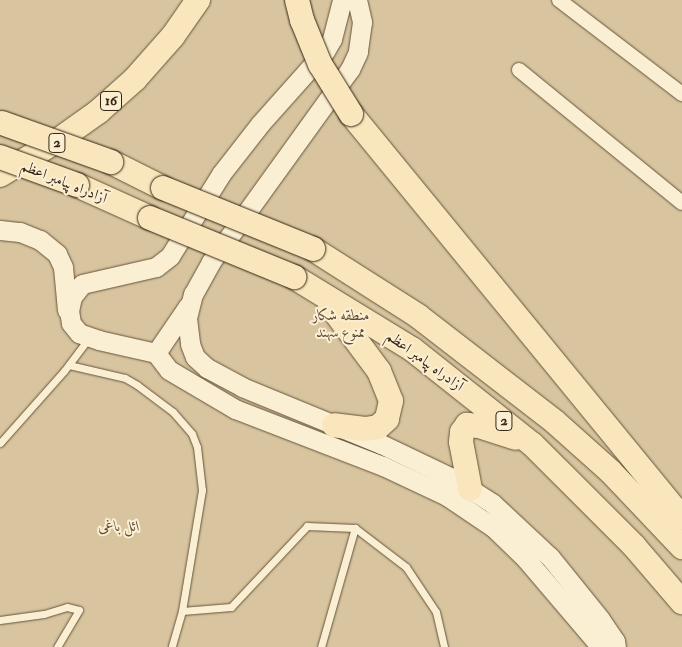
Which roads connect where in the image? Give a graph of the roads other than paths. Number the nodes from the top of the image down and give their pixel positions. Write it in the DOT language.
graph roads {
  1 [pos="198,0"];
  2 [pos="297,0"];
  3 [pos="342,0"];
  4 [pos="357,0"];
  5 [pos="559,0"];
  6 [pos="519,70"];
  7 [pos="682,94"];
  8 [pos="1,123"];
  9 [pos="0,157"];
  10 [pos="0,175"];
  11 [pos="682,203"];
  12 [pos="0,230"];
  13 [pos="320,292"];
  14 [pos="190,304"];
  15 [pos="71,322"];
  16 [pos="89,336"];
  17 [pos="156,353"];
  18 [pos="69,365"];
  19 [pos="334,425"];
  20 [pos="0,443"];
  21 [pos="532,444"];
  22 [pos="470,489"];
  23 [pos="682,518"];
  24 [pos="355,528"];
  25 [pos="682,547"];
  26 [pos="682,602"];
  27 [pos="182,611"];
  28 [pos="0,620"];
  29 [pos="57,647"];
  30 [pos="172,647"];
  31 [pos="321,647"];
  32 [pos="444,647"];
  33 [pos="601,647"];
  34 [pos="616,647"];
  1 -- 10 [label="highway, 16"];
  2 -- 23 [label="highway, bridge"];
  3 -- 15 [label="main road"];
  4 -- 14 [label="main road"];
  5 -- 7 [label="street"];
  6 -- 11 [label="street"];
  8 -- 25 [label="highway, آزادراه پیامبر اعظم / 2, bridge"];
  9 -- 13 [label="highway, آزادراه پیامبر اعظم / 2, bridge"];
  12 -- 15 [label="main road"];
  13 -- 19 [label="highway"];
  13 -- 21 [label="highway, آزادراه پیامبر اعظم / 2"];
  14 -- 17 [label="main road"];
  14 -- 19 [label="main road"];
  15 -- 16 [label="main road"];
  16 -- 17 [label="main road"];
  16 -- 18 [label="lane"];
  17 -- 33 [label="main road"];
  18 -- 20 [label="lane"];
  18 -- 27 [label="lane"];
  19 -- 22 [label="main road"];
  21 -- 22 [label="highway"];
  21 -- 26 [label="highway, آزادراه پیامبر اعظم / 2"];
  22 -- 34 [label="main road"];
  24 -- 27 [label="lane"];
  24 -- 31 [label="lane"];
  24 -- 32 [label="lane"];
  27 -- 30 [label="lane"];
  28 -- 29 [label="lane"];
}
